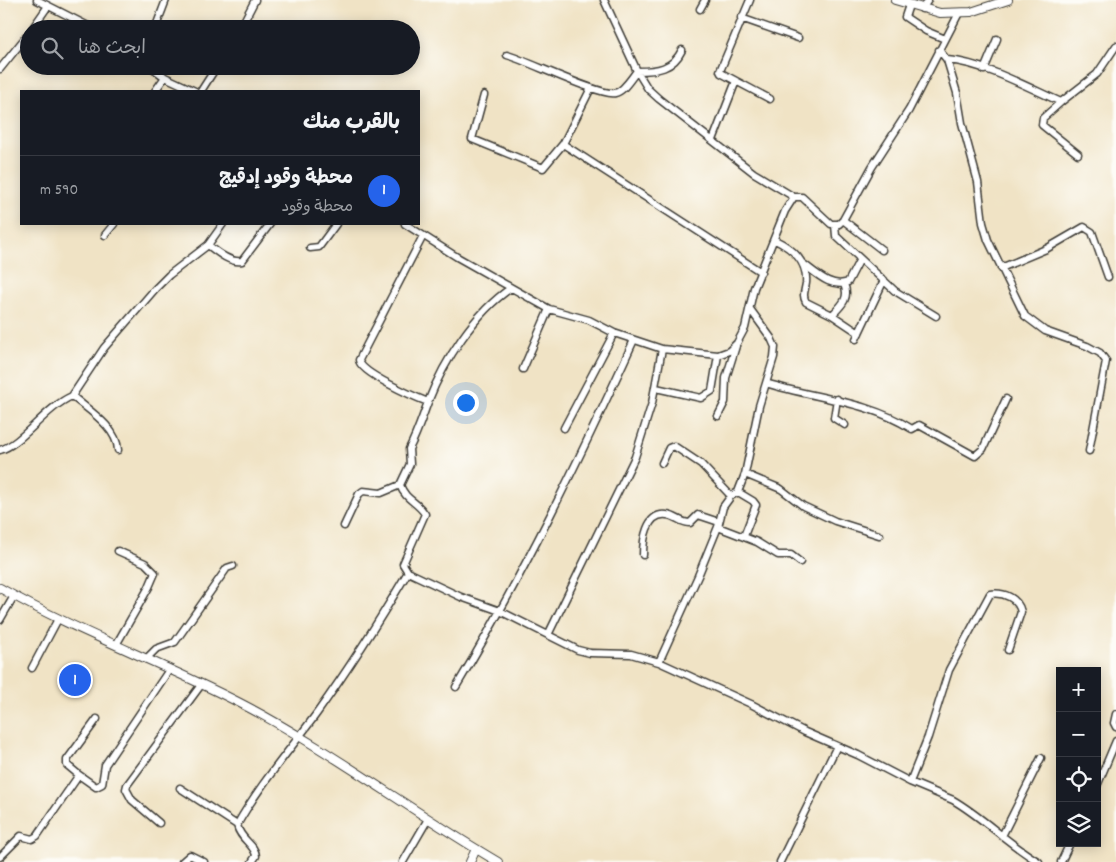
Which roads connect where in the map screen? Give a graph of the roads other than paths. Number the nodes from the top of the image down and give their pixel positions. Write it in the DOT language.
graph roads {
  1 [pos="37,0"];
  2 [pos="166,0"];
  3 [pos="255,0"];
  4 [pos="604,0"];
  5 [pos="705,0"];
  6 [pos="750,0"];
  7 [pos="895,0"];
  8 [pos="928,0"];
  9 [pos="1008,0"];
  10 [pos="909,5"];
  11 [pos="48,6"];
  12 [pos="700,9"];
  13 [pos="922,9"];
  14 [pos="959,13"];
  15 [pos="741,18"];
  16 [pos="38,20"];
  17 [pos="76,20"];
  18 [pos="158,20"];
  19 [pos="245,20"];
  20 [pos="798,38"];
  21 [pos="946,39"];
  22 [pos="997,39"];
  23 [pos="20,44"];
  24 [pos="1116,46"];
  25 [pos="682,50"];
  26 [pos="940,50"];
  27 [pos="507,55"];
  28 [pos="947,60"];
  29 [pos="0,69"];
  30 [pos="984,70"];
  31 [pos="637,71"];
  32 [pos="162,75"];
  33 [pos="211,75"];
  34 [pos="165,77"];
  35 [pos="736,81"];
  36 [pos="591,88"];
  37 [pos="156,90"];
  38 [pos="193,90"];
  39 [pos="202,90"];
  40 [pos="484,95"];
  41 [pos="770,99"];
  42 [pos="1061,102"];
  43 [pos="713,140"];
  44 [pos="564,144"];
  45 [pos="1078,154"];
  46 [pos="794,198"];
  47 [pos="843,220"];
  48 [pos="113,225"];
  49 [pos="223,225"];
  50 [pos="269,225"];
  51 [pos="335,225"];
  52 [pos="406,225"];
  53 [pos="835,225"];
  54 [pos="105,235"];
  55 [pos="423,236"];
  56 [pos="775,240"];
  57 [pos="208,245"];
  58 [pos="310,248"];
  59 [pos="882,250"];
  60 [pos="860,259"];
  61 [pos="802,264"];
  62 [pos="1001,268"];
  63 [pos="761,272"];
  64 [pos="1108,277"];
  65 [pos="884,280"];
  66 [pos="844,284"];
  67 [pos="511,288"];
  68 [pos="549,309"];
  69 [pos="750,309"];
  70 [pos="832,314"];
  71 [pos="936,316"];
  72 [pos="614,332"];
  73 [pos="634,340"];
  74 [pos="737,343"];
  75 [pos="662,349"];
  76 [pos="718,355"];
  77 [pos="523,369"];
  78 [pos="766,383"];
  79 [pos="656,388"];
  80 [pos="724,388"];
  81 [pos="712,391"];
  82 [pos="72,396"];
  83 [pos="837,399"];
  84 [pos="1006,399"];
  85 [pos="428,402"];
  86 [pos="718,416"];
  87 [pos="845,425"];
  88 [pos="564,428"];
  89 [pos="0,450"];
  90 [pos="118,450"];
  91 [pos="1089,451"];
  92 [pos="662,463"];
  93 [pos="745,474"];
  94 [pos="400,485"];
  95 [pos="738,492"];
  96 [pos="731,496"];
  97 [pos="718,525"];
  98 [pos="344,526"];
  99 [pos="879,535"];
  100 [pos="744,536"];
  101 [pos="118,551"];
  102 [pos="643,555"];
  103 [pos="800,562"];
  104 [pos="233,566"];
  105 [pos="408,572"];
  106 [pos="0,588"];
  107 [pos="14,596"];
  108 [pos="500,611"];
  109 [pos="0,620"];
  110 [pos="58,620"];
  111 [pos="548,636"];
  112 [pos="116,645"];
  113 [pos="1008,650"];
  114 [pos="146,659"];
  115 [pos="659,662"];
  116 [pos="32,668"];
  117 [pos="169,670"];
  118 [pos="201,685"];
  119 [pos="456,688"];
  120 [pos="1116,714"];
  121 [pos="97,718"];
  122 [pos="1116,727"];
  123 [pos="300,737"];
  124 [pos="1116,741"];
  125 [pos="837,746"];
  126 [pos="1041,758"];
  127 [pos="79,775"];
  128 [pos="1101,777"];
  129 [pos="910,782"];
  130 [pos="180,788"];
  131 [pos="428,819"];
  132 [pos="159,823"];
  133 [pos="237,825"];
  134 [pos="1002,836"];
  135 [pos="1068,847"];
  136 [pos="476,849"];
  137 [pos="0,857"];
  138 [pos="182,862"];
  139 [pos="204,862"];
  140 [pos="252,862"];
  141 [pos="403,862"];
  142 [pos="470,862"];
  143 [pos="498,862"];
  144 [pos="780,862"];
  145 [pos="1039,862"];
  146 [pos="1061,862"];
  1 -- 11 [label="street"];
  2 -- 18 [label="street"];
  3 -- 19 [label="street"];
  4 -- 31 [label="street"];
  5 -- 12 [label="street"];
  6 -- 15 [label="street"];
  7 -- 10 [label="street"];
  8 -- 13 [label="street"];
  9 -- 14 [label="street"];
  10 -- 13 [label="street"];
  10 -- 21 [label="street"];
  11 -- 16 [label="street"];
  11 -- 17 [label="street"];
  13 -- 14 [label="street"];
  14 -- 21 [label="street"];
  15 -- 20 [label="street"];
  15 -- 35 [label="street"];
  21 -- 26 [label="street"];
  22 -- 30 [label="street"];
  23 -- 29 [label="street"];
  24 -- 42 [label="street"];
  25 -- 31 [label="street"];
  26 -- 28 [label="street"];
  26 -- 47 [label="street"];
  27 -- 36 [label="street"];
  28 -- 30 [label="street"];
  28 -- 62 [label="street"];
  30 -- 42 [label="street"];
  31 -- 36 [label="street"];
  31 -- 43 [label="street"];
  32 -- 34 [label="street"];
  33 -- 39 [label="street"];
  34 -- 37 [label="street"];
  34 -- 38 [label="street"];
  35 -- 41 [label="street"];
  35 -- 43 [label="street"];
  36 -- 44 [label="street"];
  40 -- 44 [label="street"];
  42 -- 45 [label="street"];
  43 -- 46 [label="street"];
  44 -- 63 [label="street"];
  46 -- 53 [label="street"];
  46 -- 56 [label="street"];
  47 -- 53 [label="street"];
  47 -- 59 [label="street"];
  48 -- 54 [label="street"];
  49 -- 57 [label="street"];
  50 -- 57 [label="street"];
  51 -- 58 [label="street"];
  52 -- 55 [label="street"];
  53 -- 60 [label="street"];
  55 -- 67 [label="street"];
  55 -- 85 [label="street"];
  56 -- 61 [label="street"];
  56 -- 63 [label="street"];
  57 -- 82 [label="street"];
  60 -- 65 [label="street"];
  60 -- 66 [label="street"];
  61 -- 66 [label="street"];
  61 -- 70 [label="street"];
  62 -- 64 [label="street"];
  62 -- 91 [label="street"];
  63 -- 69 [label="street"];
  65 -- 70 [label="street"];
  65 -- 71 [label="street"];
  66 -- 70 [label="street"];
  67 -- 68 [label="street"];
  67 -- 85 [label="street"];
  68 -- 72 [label="street"];
  68 -- 77 [label="street"];
  69 -- 74 [label="street"];
  69 -- 78 [label="street"];
  72 -- 73 [label="street"];
  72 -- 88 [label="street"];
  73 -- 75 [label="street"];
  73 -- 108 [label="street"];
  74 -- 76 [label="street"];
  74 -- 80 [label="street"];
  75 -- 76 [label="street"];
  75 -- 79 [label="street"];
  76 -- 81 [label="street"];
  78 -- 83 [label="street"];
  78 -- 93 [label="street"];
  79 -- 81 [label="street"];
  79 -- 111 [label="street"];
  80 -- 81 [label="street"];
  80 -- 86 [label="street"];
  82 -- 89 [label="street"];
  82 -- 90 [label="street"];
  83 -- 84 [label="street"];
  83 -- 87 [label="street"];
  85 -- 94 [label="street"];
  92 -- 96 [label="street"];
  93 -- 95 [label="street"];
  93 -- 99 [label="street"];
  94 -- 98 [label="street"];
  94 -- 105 [label="street"];
  95 -- 96 [label="street"];
  95 -- 100 [label="street"];
  96 -- 97 [label="street"];
  97 -- 100 [label="street"];
  97 -- 102 [label="street"];
  97 -- 115 [label="street"];
  100 -- 103 [label="street"];
  101 -- 112 [label="street"];
  104 -- 114 [label="street"];
  105 -- 108 [label="street"];
  105 -- 123 [label="street"];
  106 -- 107 [label="street"];
  107 -- 109 [label="street"];
  107 -- 110 [label="street"];
  108 -- 111 [label="street"];
  108 -- 119 [label="street"];
  110 -- 112 [label="street"];
  110 -- 116 [label="street"];
  111 -- 115 [label="street"];
  112 -- 114 [label="street"];
  113 -- 129 [label="street"];
  114 -- 117 [label="street"];
  115 -- 125 [label="street"];
  117 -- 118 [label="street"];
  117 -- 127 [label="street"];
  118 -- 123 [label="street"];
  118 -- 132 [label="street"];
  120 -- 122 [label="street"];
  121 -- 127 [label="street"];
  123 -- 131 [label="street"];
  123 -- 133 [label="street"];
  124 -- 128 [label="street"];
  125 -- 129 [label="street"];
  125 -- 144 [label="street"];
  126 -- 134 [label="street"];
  127 -- 137 [label="street"];
  129 -- 134 [label="street"];
  130 -- 133 [label="street"];
  131 -- 136 [label="street"];
  131 -- 141 [label="street"];
  133 -- 140 [label="street"];
  134 -- 145 [label="street"];
  135 -- 146 [label="street"];
  136 -- 142 [label="street"];
  136 -- 143 [label="street"];
  138 -- 139 [label="street"];
}
